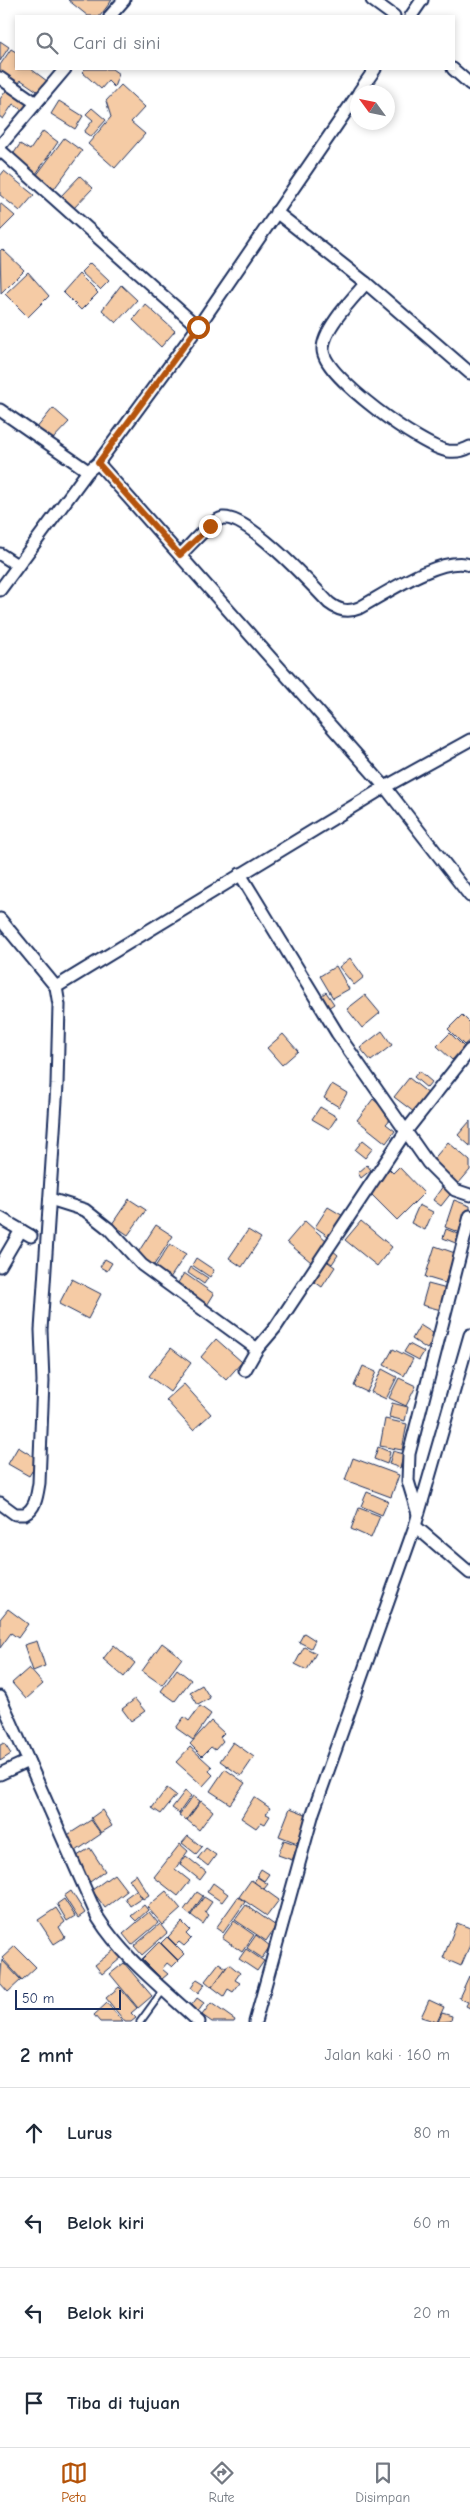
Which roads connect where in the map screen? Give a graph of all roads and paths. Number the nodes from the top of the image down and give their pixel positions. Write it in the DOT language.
graph roads {
  1 [pos="124,0"];
  2 [pos="372,0"];
  3 [pos="422,0"];
  4 [pos="111,15"];
  5 [pos="393,15"];
  6 [pos="412,15"];
  7 [pos="64,70"];
  8 [pos="374,70"];
  9 [pos="454,70"];
  10 [pos="0,78"];
  11 [pos="470,84"];
  12 [pos="364,85"];
  13 [pos="36,103"];
  14 [pos="350,105"];
  15 [pos="0,146"];
  16 [pos="0,150"];
  17 [pos="276,212"];
  18 [pos="366,283"];
  19 [pos="198,327"];
  20 [pos="470,373"];
  21 [pos="0,410"];
  22 [pos="470,447"];
  23 [pos="98,463"];
  24 [pos="88,470"];
  25 [pos="0,554"];
  26 [pos="180,555"];
  27 [pos="17,565"];
  28 [pos="470,565"];
  29 [pos="0,590"];
  30 [pos="470,740"];
  31 [pos="385,787"];
  32 [pos="240,874"];
  33 [pos="470,896"];
  34 [pos="0,919"];
  35 [pos="56,987"];
  36 [pos="470,1050"];
  37 [pos="406,1131"];
  38 [pos="470,1195"];
  39 [pos="50,1199"];
  40 [pos="470,1216"];
  41 [pos="0,1218"];
  42 [pos="0,1266"];
  43 [pos="470,1335"];
  44 [pos="257,1349"];
  45 [pos="245,1370"];
  46 [pos="0,1503"];
  47 [pos="418,1514"];
  48 [pos="415,1526"];
  49 [pos="470,1573"];
  50 [pos="0,1697"];
  51 [pos="28,1761"];
  52 [pos="0,1774"];
  53 [pos="164,1989"];
  54 [pos="140,2022"];
  55 [pos="199,2022"];
  56 [pos="255,2022"];
  1 -- 4 [label="street"];
  2 -- 5 [label="street"];
  3 -- 6 [label="street"];
  7 -- 13 [label="street"];
  8 -- 12 [label="street"];
  9 -- 11 [label="street"];
  10 -- 13 [label="street"];
  13 -- 15 [label="street"];
  14 -- 17 [label="street"];
  16 -- 19 [label="street"];
  17 -- 18 [label="street"];
  17 -- 19 [label="street"];
  18 -- 20 [label="street"];
  18 -- 22 [label="street"];
  19 -- 23 [label="street"];
  21 -- 24 [label="street"];
  23 -- 24 [label="street"];
  23 -- 26 [label="street"];
  24 -- 27 [label="street"];
  25 -- 27 [label="street"];
  26 -- 28 [label="street"];
  26 -- 31 [label="street"];
  27 -- 29 [label="street"];
  30 -- 31 [label="street"];
  31 -- 32 [label="street"];
  31 -- 33 [label="street"];
  32 -- 35 [label="street"];
  32 -- 37 [label="street"];
  34 -- 35 [label="street"];
  35 -- 39 [label="street"];
  36 -- 37 [label="street"];
  37 -- 38 [label="street"];
  37 -- 44 [label="street"];
  39 -- 44 [label="street"];
  39 -- 46 [label="street"];
  40 -- 47 [label="street"];
  41 -- 42 [label="street"];
  43 -- 47 [label="street"];
  44 -- 45 [label="street"];
  47 -- 48 [label="street"];
  48 -- 49 [label="street"];
  48 -- 56 [label="street"];
  50 -- 51 [label="street"];
  51 -- 52 [label="street"];
  51 -- 53 [label="street"];
  53 -- 54 [label="lane"];
  53 -- 55 [label="street"];
}
